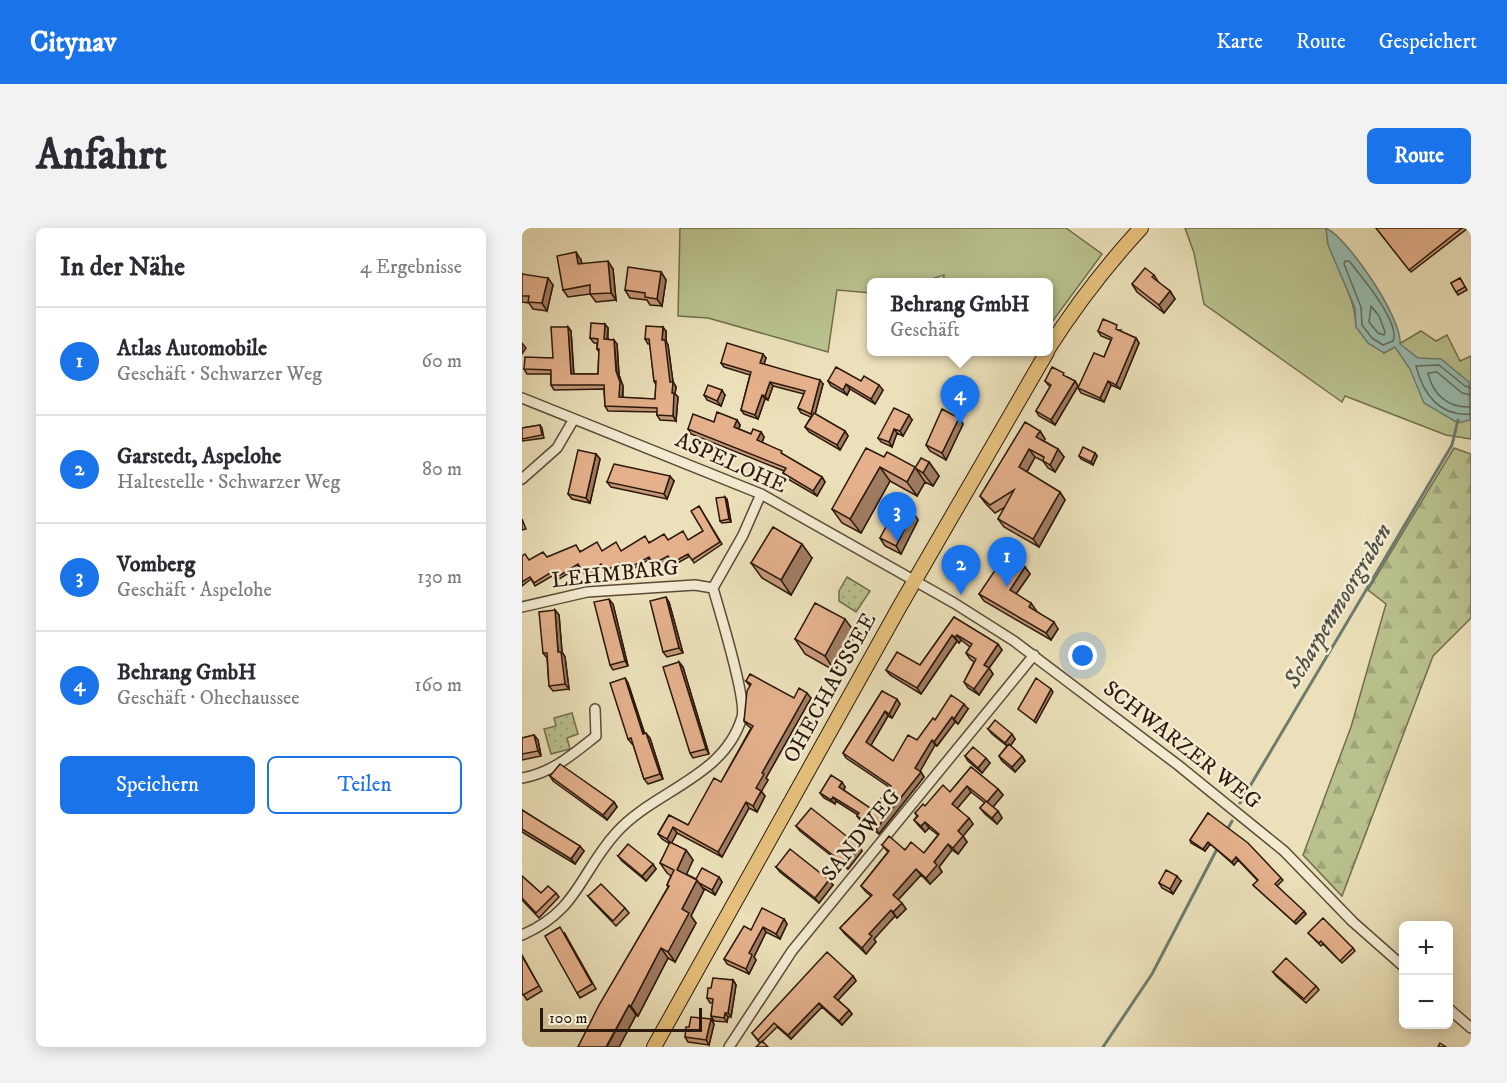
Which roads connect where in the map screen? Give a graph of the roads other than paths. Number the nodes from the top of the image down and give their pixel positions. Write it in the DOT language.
graph roads {
  1 [pos="1141,228"];
  2 [pos="1053,342"];
  3 [pos="1045,356"];
  4 [pos="522,398"];
  5 [pos="574,418"];
  6 [pos="522,479"];
  7 [pos="761,494"];
  8 [pos="915,582"];
  9 [pos="713,588"];
  10 [pos="522,607"];
  11 [pos="1034,655"];
  12 [pos="595,710"];
  13 [pos="522,778"];
  14 [pos="522,935"];
  15 [pos="1399,963"];
  16 [pos="1453,1012"];
  17 [pos="1471,1028"];
  18 [pos="654,1047"];
  19 [pos="729,1047"];
  1 -- 2 [label="main road, OHECHAUSSEE"];
  3 -- 8 [label="main road, OHECHAUSSEE"];
  4 -- 5 [label="street, ASPELOHE"];
  5 -- 6 [label="street"];
  5 -- 7 [label="street, ASPELOHE"];
  7 -- 8 [label="street, ASPELOHE"];
  7 -- 9 [label="street"];
  8 -- 11 [label="street, SCHWARZER WEG"];
  8 -- 18 [label="main road, OHECHAUSSEE"];
  9 -- 10 [label="street, LEHMBARG"];
  9 -- 14 [label="street"];
  11 -- 15 [label="street, SCHWARZER WEG"];
  11 -- 19 [label="street, SANDWEG"];
  12 -- 13 [label="street"];
  16 -- 17 [label="street"];
}
